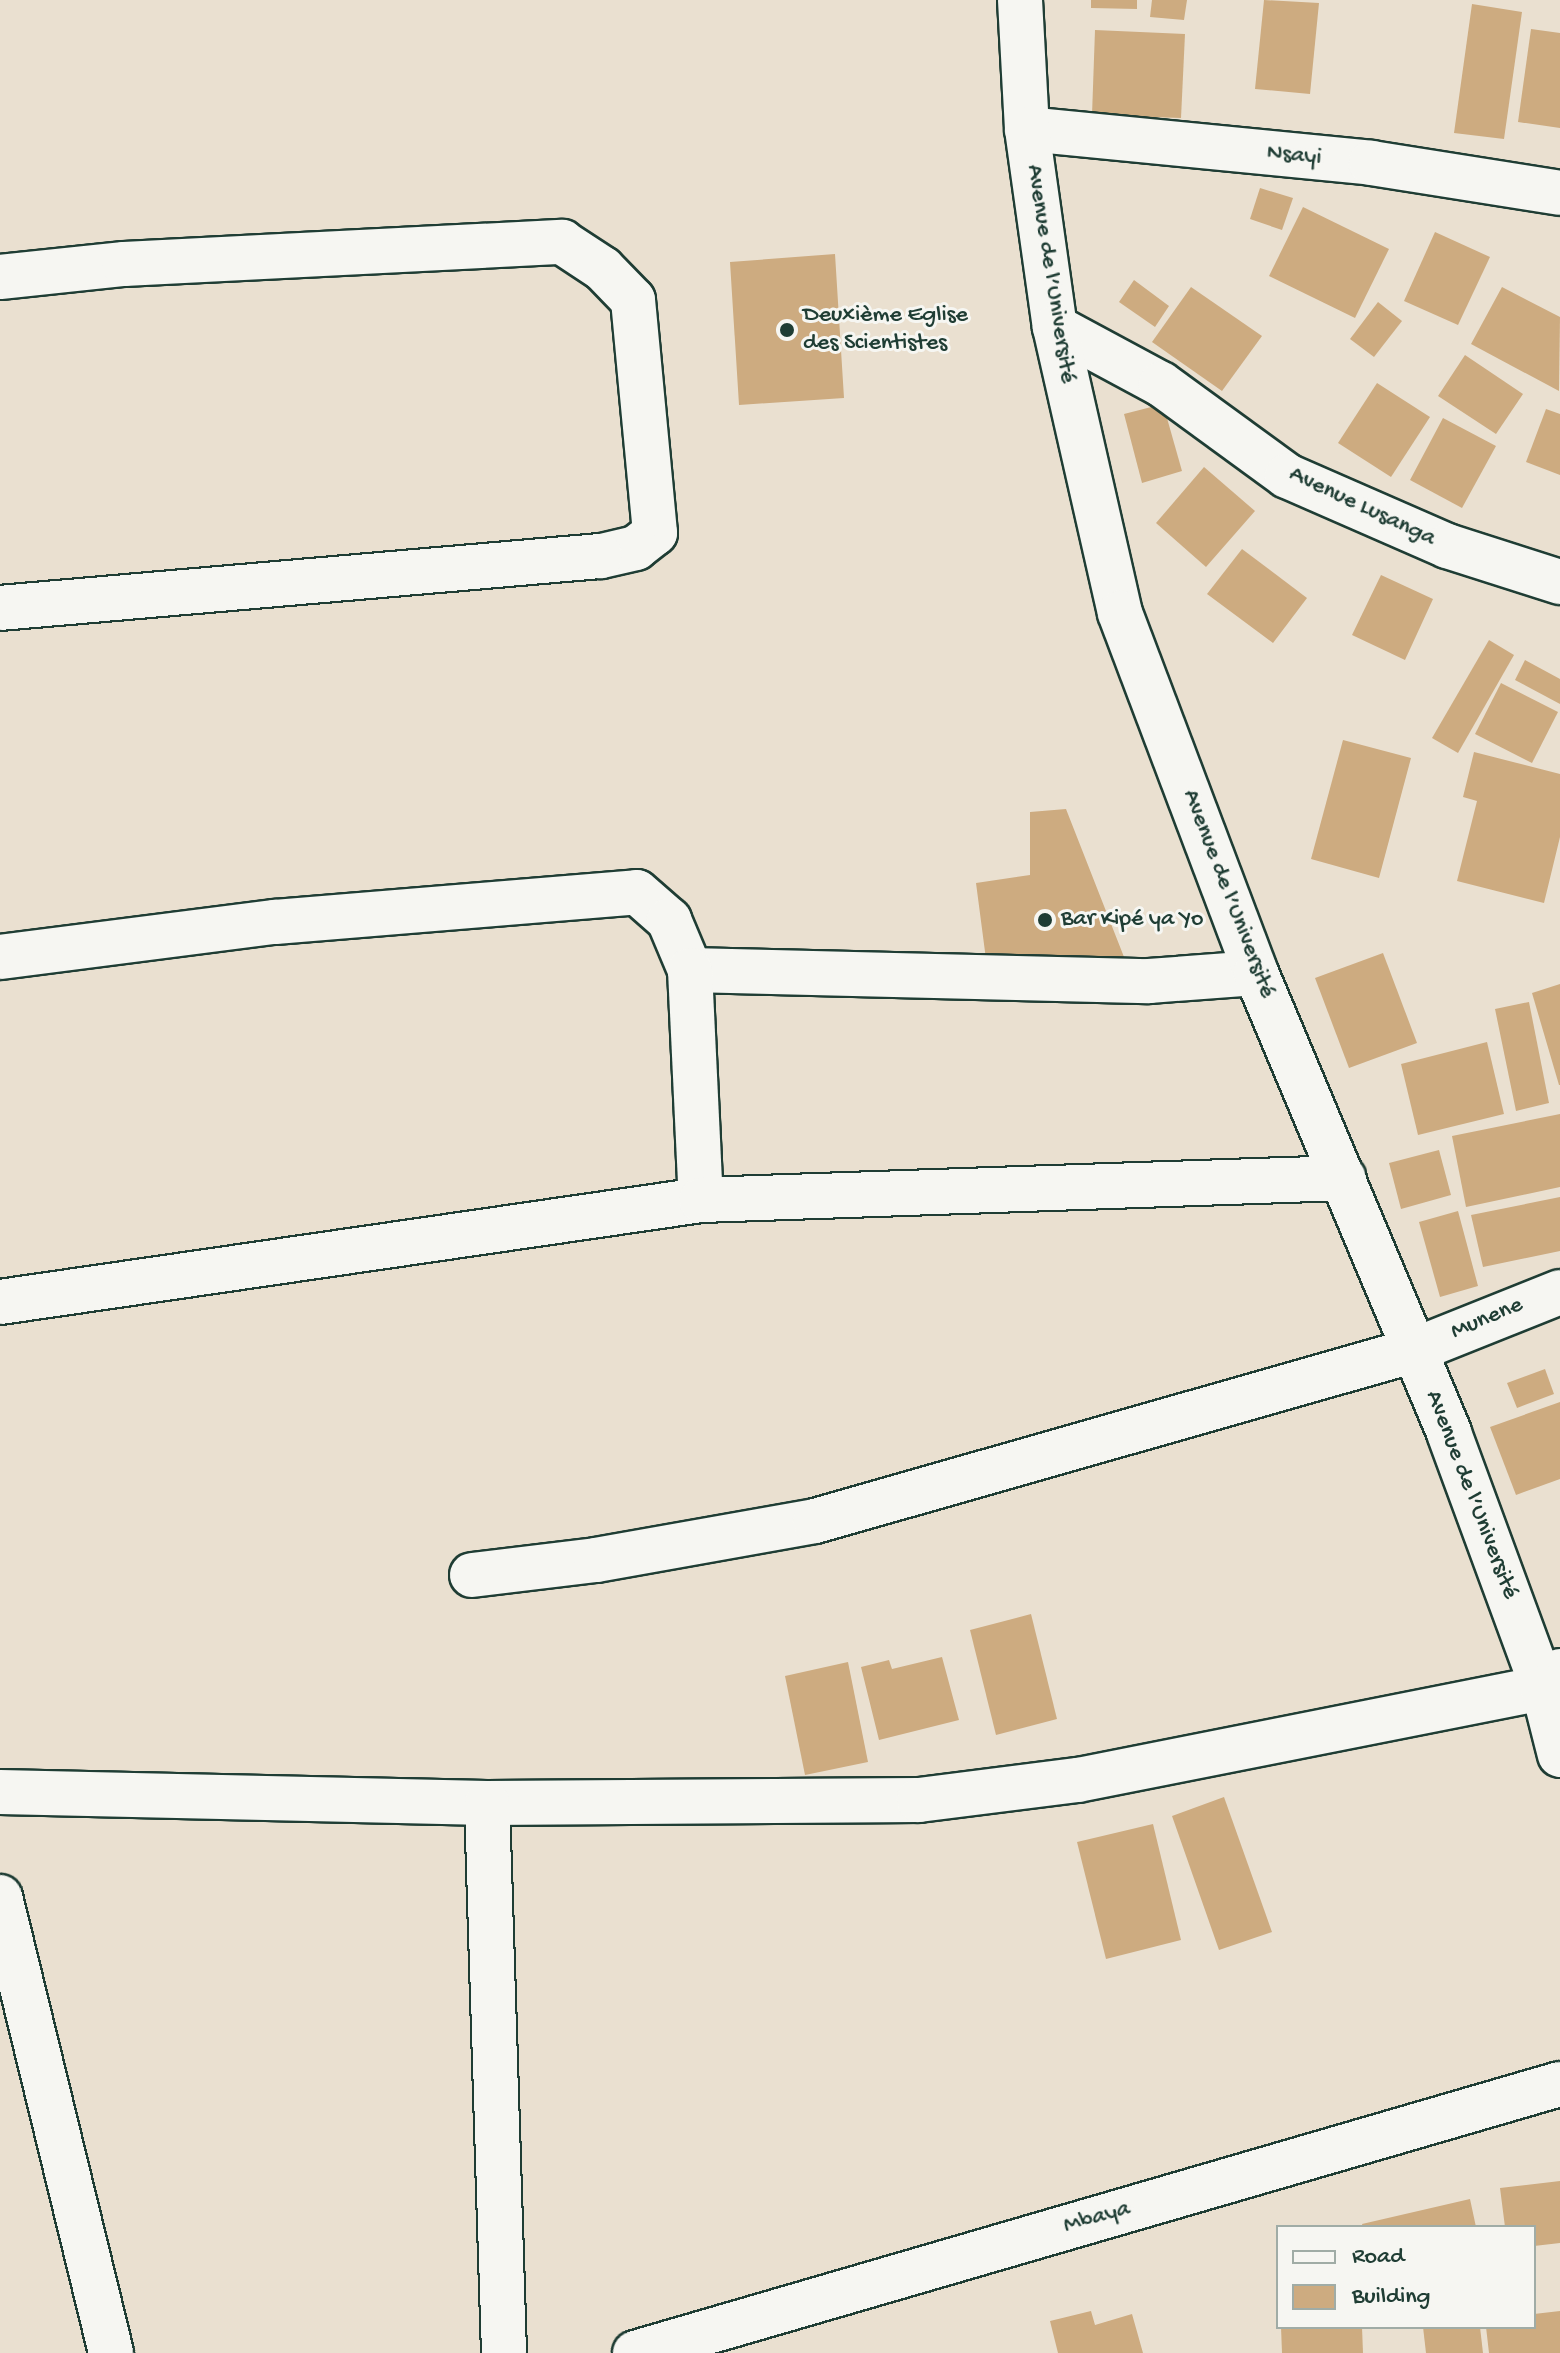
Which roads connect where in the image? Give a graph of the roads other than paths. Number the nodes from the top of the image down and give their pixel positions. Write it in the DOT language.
graph roads {
  1 [pos="1020,0"];
  2 [pos="1027,129"];
  3 [pos="1560,193"];
  4 [pos="0,277"];
  5 [pos="1055,327"];
  6 [pos="1560,582"];
  7 [pos="0,608"];
  8 [pos="0,957"];
  9 [pos="690,970"];
  10 [pos="1256,973"];
  11 [pos="1344,1178"];
  12 [pos="701,1200"];
  13 [pos="1560,1292"];
  14 [pos="0,1302"];
  15 [pos="1415,1350"];
  16 [pos="472,1575"];
  17 [pos="1551,1680"];
  18 [pos="1560,1755"];
  19 [pos="0,1792"];
  20 [pos="487,1803"];
  21 [pos="0,1897"];
  22 [pos="1560,2084"];
  23 [pos="111,2353"];
  24 [pos="504,2353"];
  25 [pos="635,2353"];
  1 -- 2 [label="street, Avenue de l’Université"];
  2 -- 3 [label="street, Nsayi"];
  2 -- 5 [label="street, Avenue de l’Université"];
  4 -- 7 [label="street"];
  5 -- 6 [label="street, Avenue Lusanga"];
  5 -- 10 [label="street, Avenue de l’Université"];
  8 -- 9 [label="street"];
  9 -- 10 [label="street"];
  9 -- 12 [label="street"];
  10 -- 11 [label="street, Avenue de l’Université"];
  11 -- 12 [label="street"];
  11 -- 15 [label="street, Avenue de l’Université"];
  12 -- 14 [label="street"];
  13 -- 15 [label="street, Munene"];
  15 -- 16 [label="street, Munene"];
  15 -- 17 [label="street, Avenue de l’Université"];
  17 -- 18 [label="street, Avenue de l’Université"];
  17 -- 20 [label="street"];
  19 -- 20 [label="street"];
  20 -- 24 [label="street"];
  21 -- 23 [label="street"];
  22 -- 25 [label="street, Mbaya"];
}
